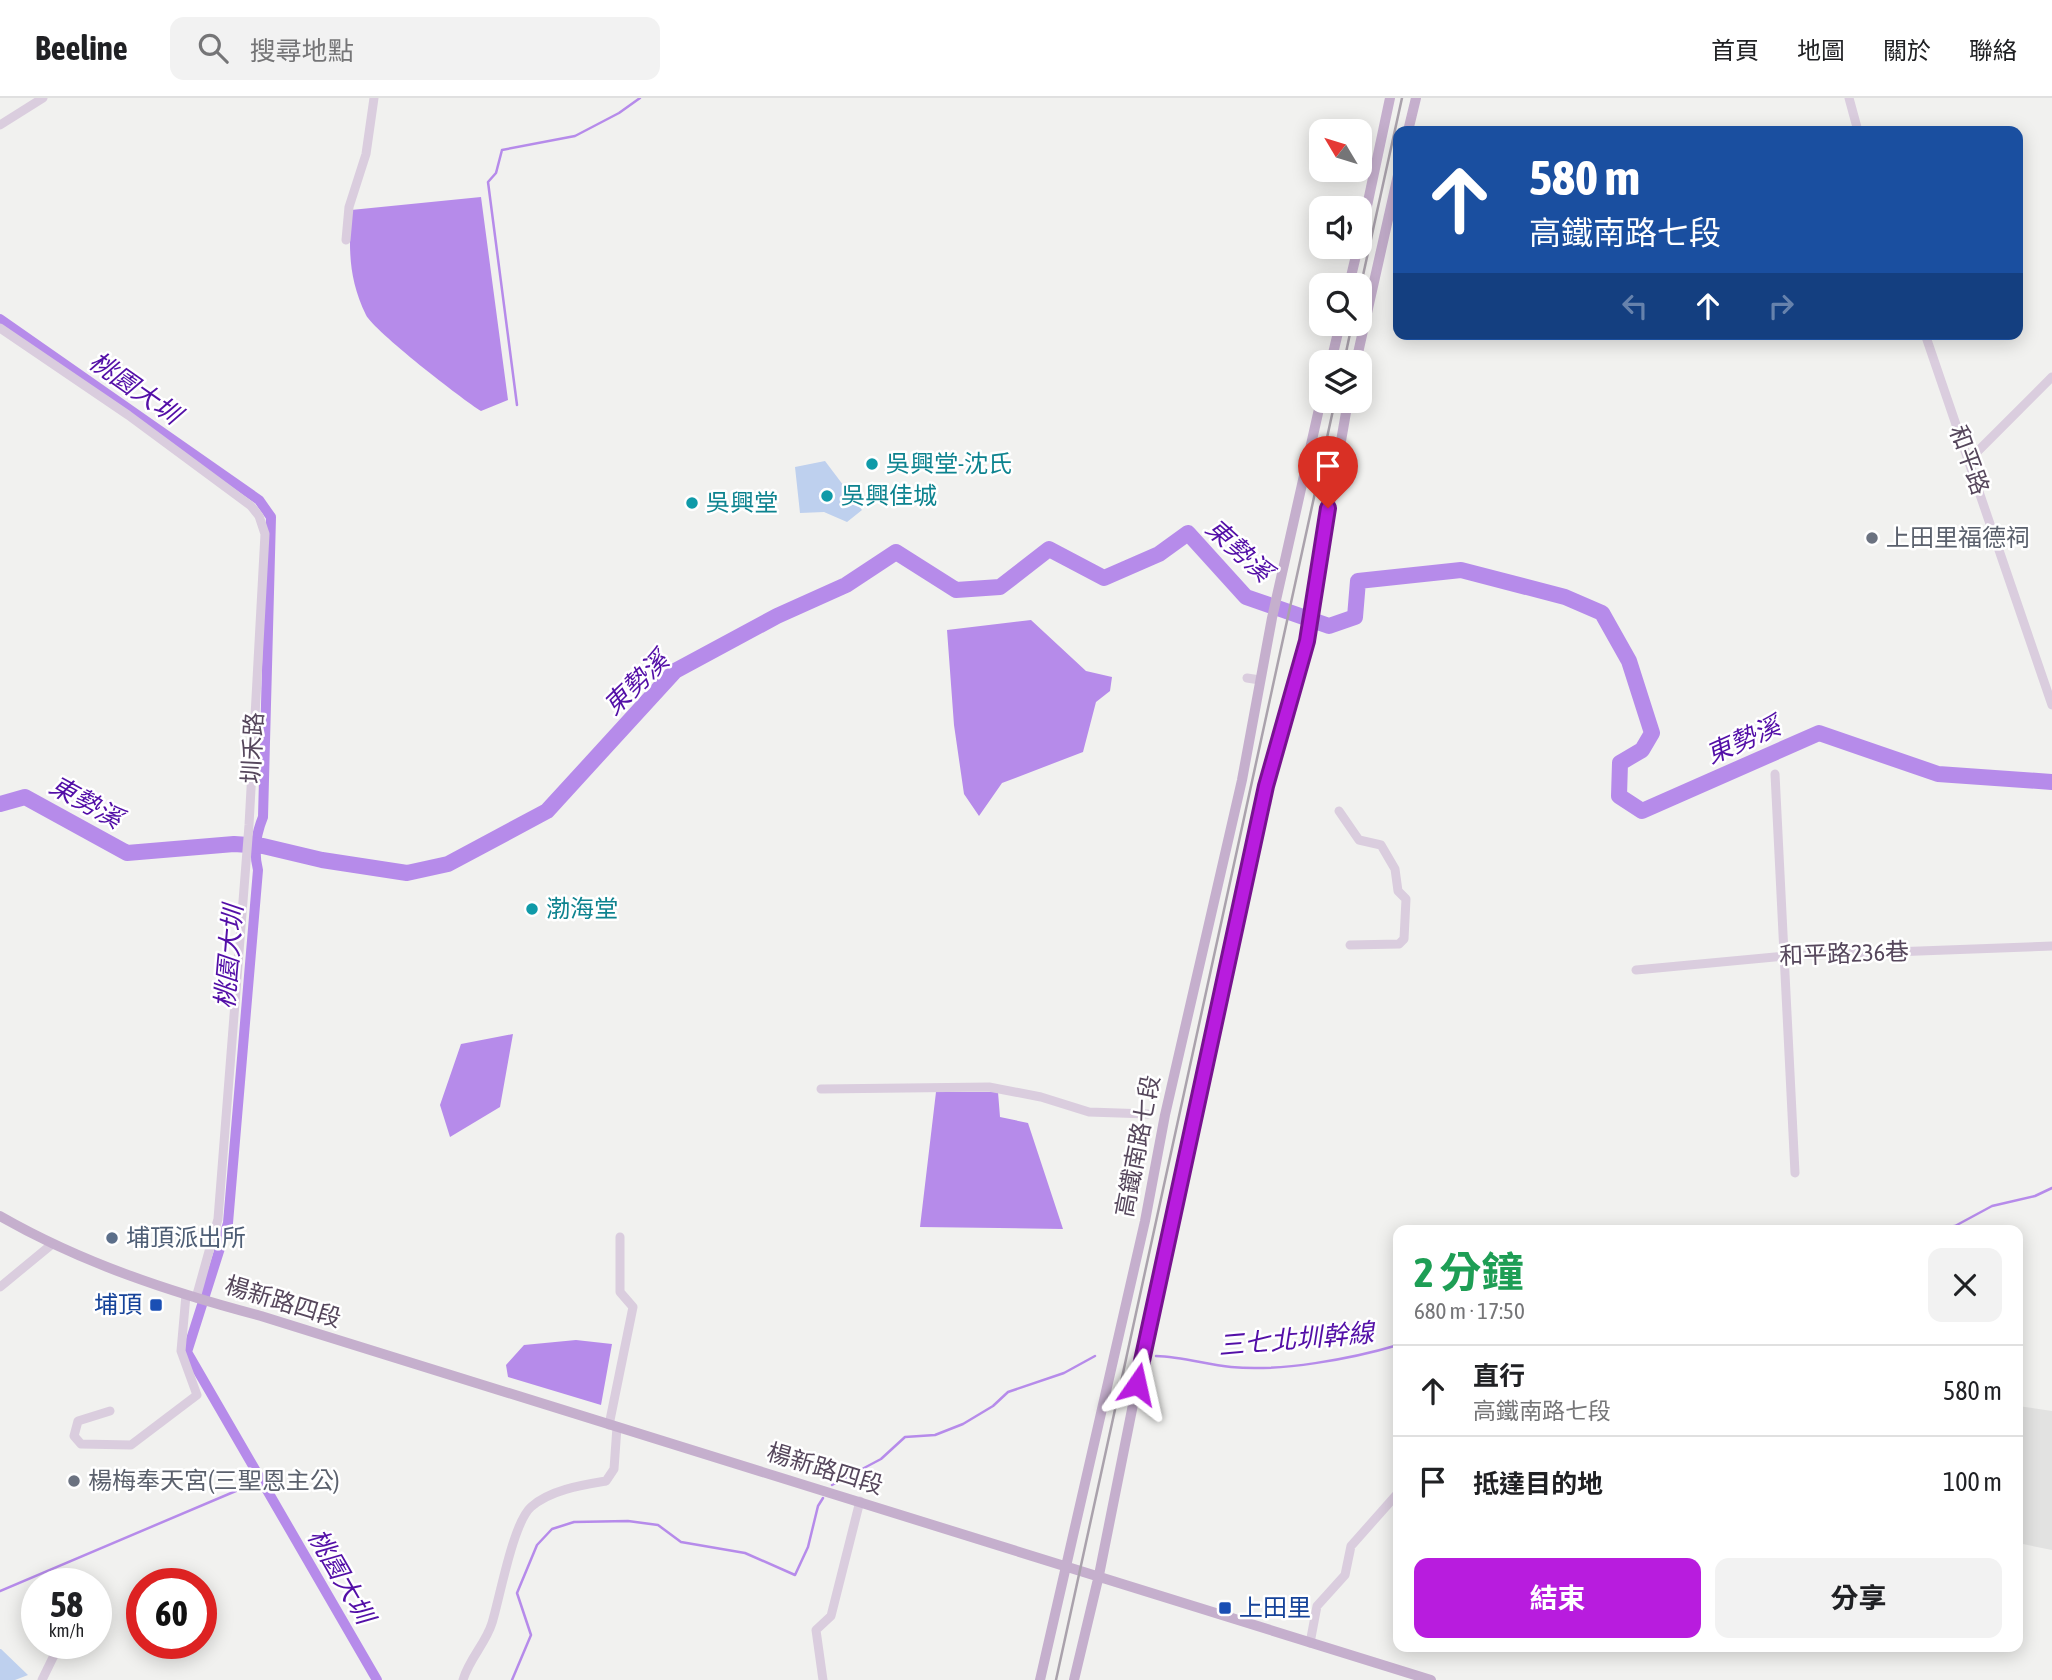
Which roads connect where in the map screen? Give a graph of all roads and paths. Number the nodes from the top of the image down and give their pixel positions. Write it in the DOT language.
graph roads {
  1 [pos="43,98"];
  2 [pos="374,98"];
  3 [pos="1390,98"];
  4 [pos="1416,98"];
  5 [pos="1849,98"];
  6 [pos="0,125"];
  7 [pos="1409,126"];
  8 [pos="1857,126"];
  9 [pos="1369,196"];
  10 [pos="1393,197"];
  11 [pos="346,240"];
  12 [pos="0,328"];
  13 [pos="1928,340"];
  14 [pos="1359,350"];
  15 [pos="2052,377"];
  16 [pos="1318,413"];
  17 [pos="1346,413"];
  18 [pos="1968,461"];
  19 [pos="1247,678"];
  20 [pos="1261,680"];
  21 [pos="2052,705"];
  22 [pos="1775,774"];
  23 [pos="1339,811"];
  24 [pos="1350,945"];
  25 [pos="2052,946"];
  26 [pos="1785,956"];
  27 [pos="1636,970"];
  28 [pos="821,1089"];
  29 [pos="1148,1114"];
  30 [pos="1795,1173"];
  31 [pos="0,1216"];
  32 [pos="620,1237"];
  33 [pos="51,1245"];
  34 [pos="0,1287"];
  35 [pos="196,1298"];
  36 [pos="110,1411"];
  37 [pos="613,1426"];
  38 [pos="1393,1499"];
  39 [pos="860,1502"];
  40 [pos="1065,1565"];
  41 [pos="1099,1575"];
  42 [pos="1310,1643"];
  43 [pos="52,1659"];
  44 [pos="42,1680"];
  45 [pos="463,1680"];
  46 [pos="823,1680"];
  47 [pos="1040,1680"];
  48 [pos="1074,1680"];
  49 [pos="1431,1680"];
  1 -- 6 [label="street"];
  2 -- 11 [label="street"];
  3 -- 9 [label="main road"];
  4 -- 7 [label="main road"];
  5 -- 8 [label="street"];
  10 -- 14 [label="main road"];
  12 -- 35 [label="street, 圳禾路"];
  13 -- 18 [label="street, 和平路"];
  15 -- 18 [label="street"];
  16 -- 20 [label="main road, 高鐵南路七段"];
  17 -- 41 [label="main road, 高鐵南路七段"];
  18 -- 21 [label="street, 和平路"];
  19 -- 20 [label="street"];
  20 -- 40 [label="main road, 高鐵南路七段"];
  22 -- 26 [label="street"];
  23 -- 24 [label="street"];
  25 -- 26 [label="street, 和平路236巷"];
  26 -- 27 [label="street, 和平路236巷"];
  26 -- 30 [label="street"];
  28 -- 29 [label="street"];
  31 -- 33 [label="main road, 楊新路四段"];
  32 -- 37 [label="street"];
  33 -- 34 [label="street"];
  33 -- 35 [label="main road, 楊新路四段"];
  35 -- 36 [label="street, 圳禾路"];
  35 -- 37 [label="main road, 楊新路四段"];
  37 -- 39 [label="main road, 楊新路四段"];
  37 -- 45 [label="street"];
  38 -- 42 [label="street"];
  39 -- 40 [label="main road, 楊新路四段"];
  39 -- 46 [label="street"];
  40 -- 41 [label="main road, 楊新路四段"];
  40 -- 47 [label="main road, 高鐵南路七段"];
  41 -- 42 [label="main road, 楊新路四段"];
  41 -- 48 [label="main road, 高鐵南路七段"];
  42 -- 49 [label="main road, 楊新路四段"];
  43 -- 44 [label="street"];
}
